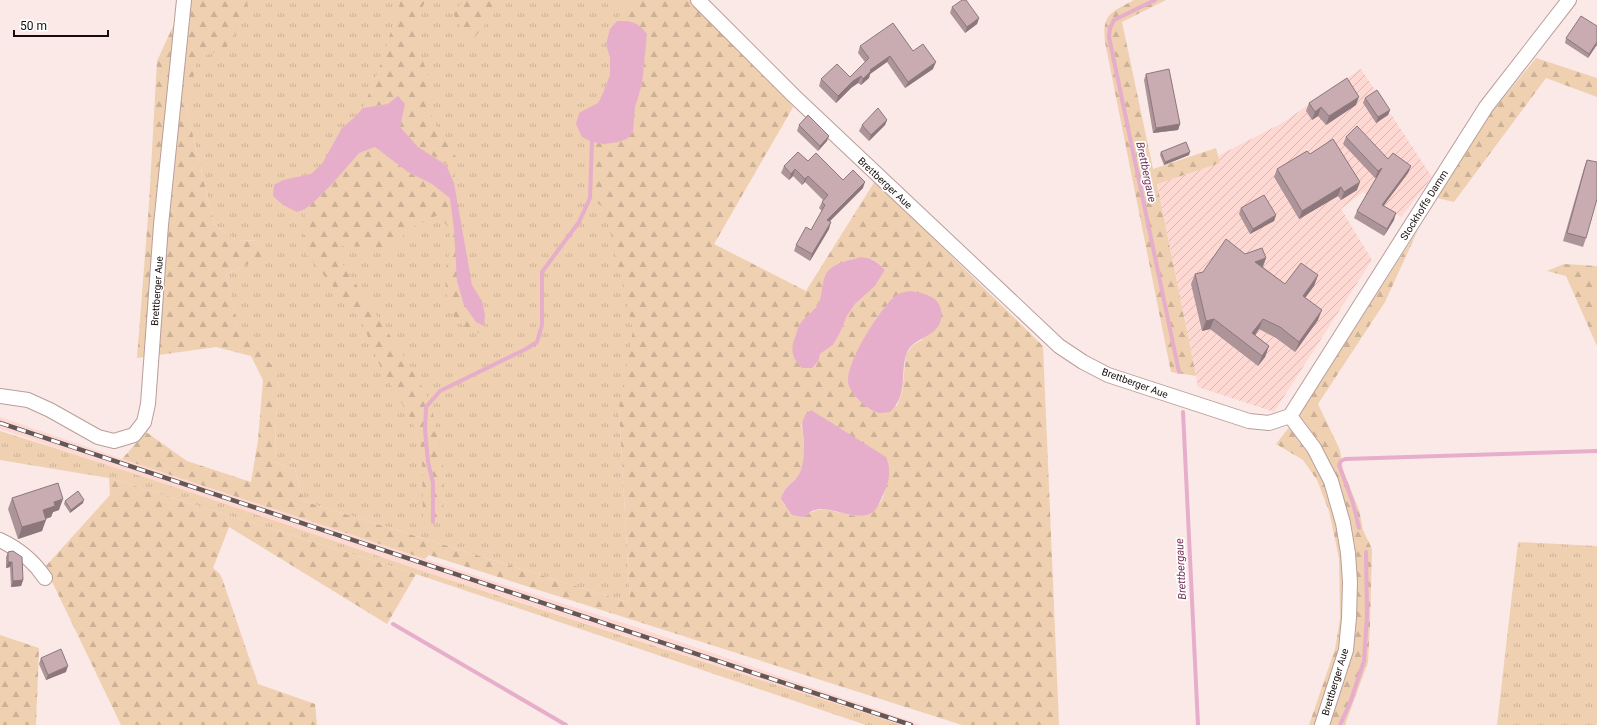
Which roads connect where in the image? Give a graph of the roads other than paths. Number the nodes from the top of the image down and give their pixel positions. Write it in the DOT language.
graph roads {
  1 [pos="184,0"];
  2 [pos="698,0"];
  3 [pos="1569,0"];
  4 [pos="0,396"];
  5 [pos="1290,416"];
  6 [pos="0,540"];
  7 [pos="45,578"];
  8 [pos="1322,725"];
  1 -- 4 [label="street, Brettberger Aue"];
  2 -- 5 [label="street, Brettberger Aue"];
  3 -- 5 [label="street, Stockhoffs Damm"];
  5 -- 8 [label="street, Brettberger Aue"];
  6 -- 7 [label="street"];
}
